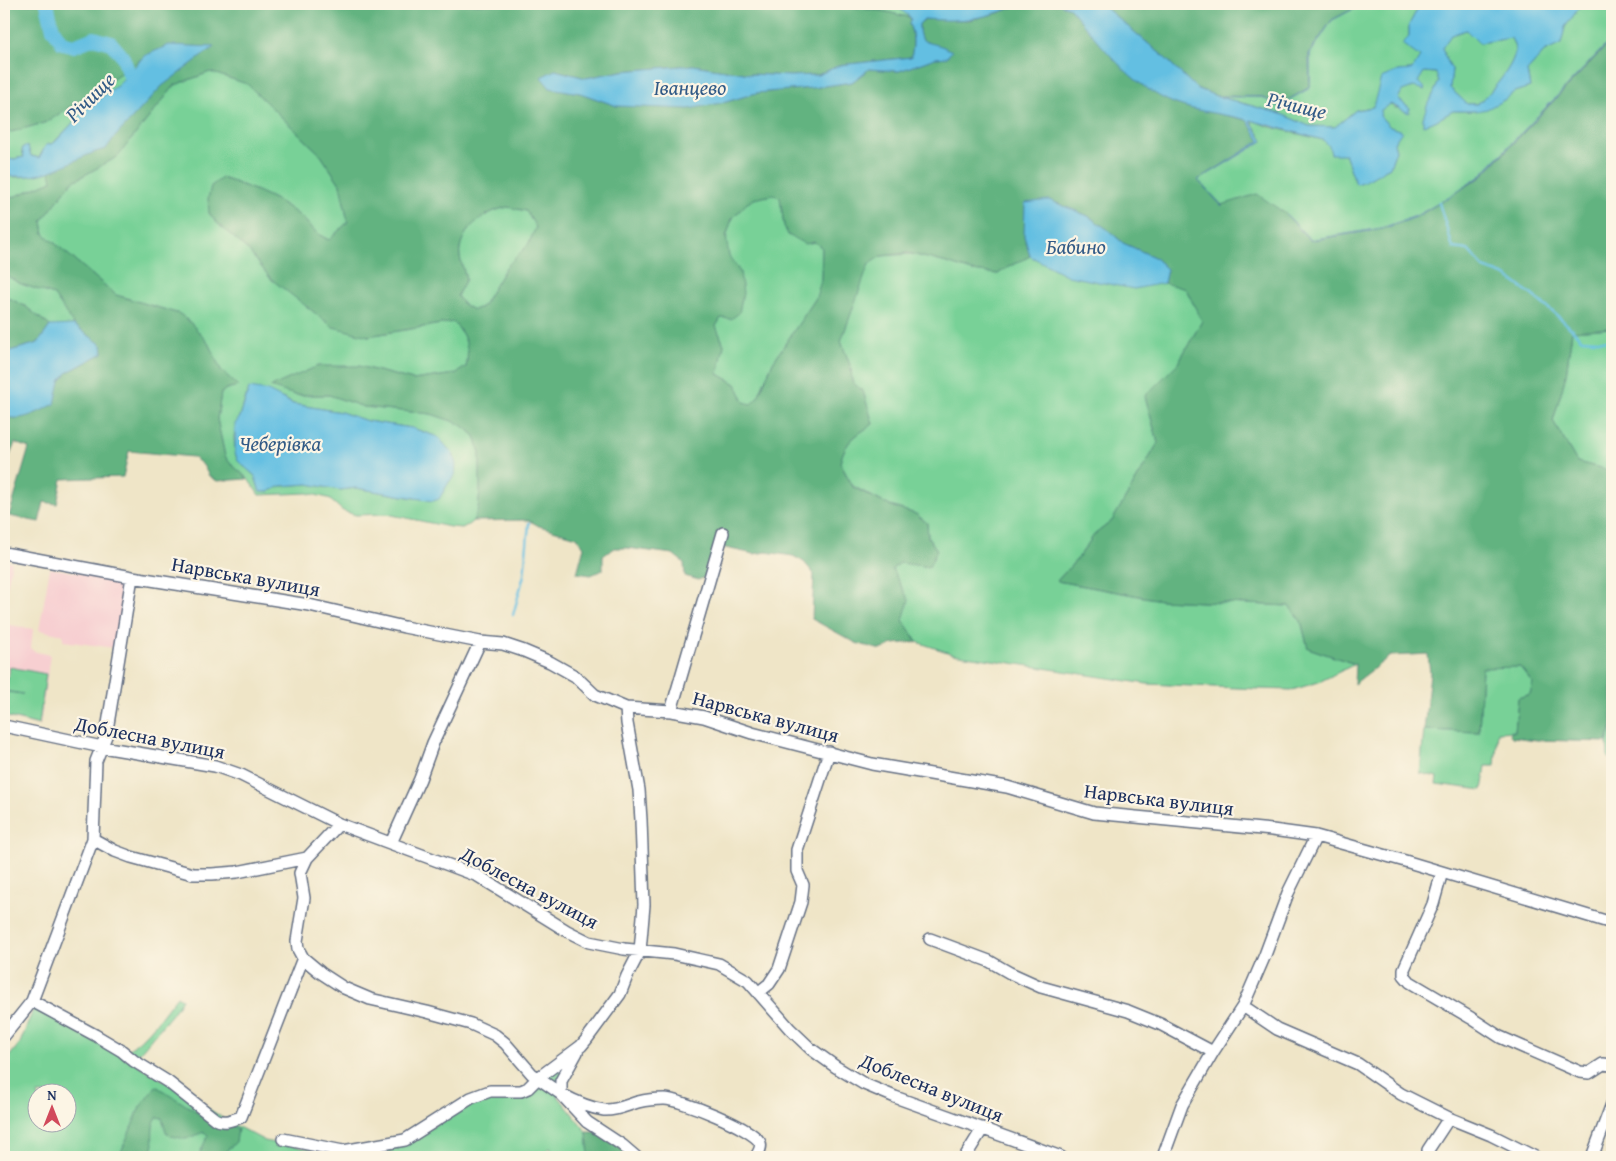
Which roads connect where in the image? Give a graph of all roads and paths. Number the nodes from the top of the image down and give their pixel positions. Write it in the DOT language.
graph roads {
  1 [pos="723,533"];
  2 [pos="4,553"];
  3 [pos="132,577"];
  4 [pos="480,642"];
  5 [pos="626,708"];
  6 [pos="671,711"];
  7 [pos="4,726"];
  8 [pos="102,747"];
  9 [pos="829,752"];
  10 [pos="339,824"];
  11 [pos="1316,836"];
  12 [pos="93,839"];
  13 [pos="391,843"];
  14 [pos="307,858"];
  15 [pos="1442,872"];
  16 [pos="1612,923"];
  17 [pos="930,938"];
  18 [pos="640,951"];
  19 [pos="303,958"];
  20 [pos="760,992"];
  21 [pos="32,1001"];
  22 [pos="1243,1006"];
  23 [pos="4,1036"];
  24 [pos="581,1046"];
  25 [pos="1213,1052"];
  26 [pos="1612,1065"];
  27 [pos="538,1078"];
  28 [pos="561,1094"];
  29 [pos="1612,1104"];
  30 [pos="1449,1118"];
  31 [pos="983,1128"];
  32 [pos="283,1139"];
  33 [pos="1428,1150"];
  34 [pos="636,1157"];
  35 [pos="756,1157"];
  36 [pos="965,1157"];
  37 [pos="1061,1157"];
  38 [pos="1163,1157"];
  39 [pos="1534,1157"];
  40 [pos="1592,1157"];
  1 -- 6 [label="street, Нарвська вулиця"];
  2 -- 3 [label="street, Нарвська вулиця"];
  3 -- 4 [label="street, Нарвська вулиця"];
  3 -- 8 [label="street"];
  4 -- 5 [label="street, Нарвська вулиця"];
  4 -- 13 [label="street"];
  5 -- 6 [label="street, Нарвська вулиця"];
  5 -- 18 [label="street"];
  6 -- 9 [label="street, Нарвська вулиця"];
  7 -- 8 [label="street, Доблесна вулиця"];
  8 -- 10 [label="street, Доблесна вулиця"];
  8 -- 12 [label="street"];
  9 -- 11 [label="street, Нарвська вулиця"];
  9 -- 20 [label="street"];
  10 -- 13 [label="street, Доблесна вулиця"];
  10 -- 14 [label="street"];
  11 -- 15 [label="street, Нарвська вулиця"];
  11 -- 22 [label="street"];
  12 -- 14 [label="street"];
  12 -- 21 [label="street"];
  13 -- 18 [label="street, Доблесна вулиця"];
  14 -- 19 [label="street"];
  15 -- 16 [label="street, Нарвська вулиця"];
  15 -- 26 [label="street"];
  17 -- 25 [label="street"];
  18 -- 20 [label="street, Доблесна вулиця"];
  18 -- 24 [label="street"];
  19 -- 21 [label="street"];
  19 -- 27 [label="street"];
  20 -- 31 [label="street, Доблесна вулиця"];
  21 -- 23 [label="street"];
  22 -- 25 [label="street"];
  22 -- 30 [label="street"];
  24 -- 27 [label="street"];
  24 -- 28 [label="street"];
  25 -- 38 [label="street"];
  27 -- 28 [label="street"];
  27 -- 32 [label="street"];
  28 -- 34 [label="street"];
  28 -- 35 [label="street"];
  29 -- 40 [label="street"];
  30 -- 33 [label="street"];
  30 -- 39 [label="street"];
  31 -- 36 [label="street"];
  31 -- 37 [label="street, Доблесна вулиця"];
}
